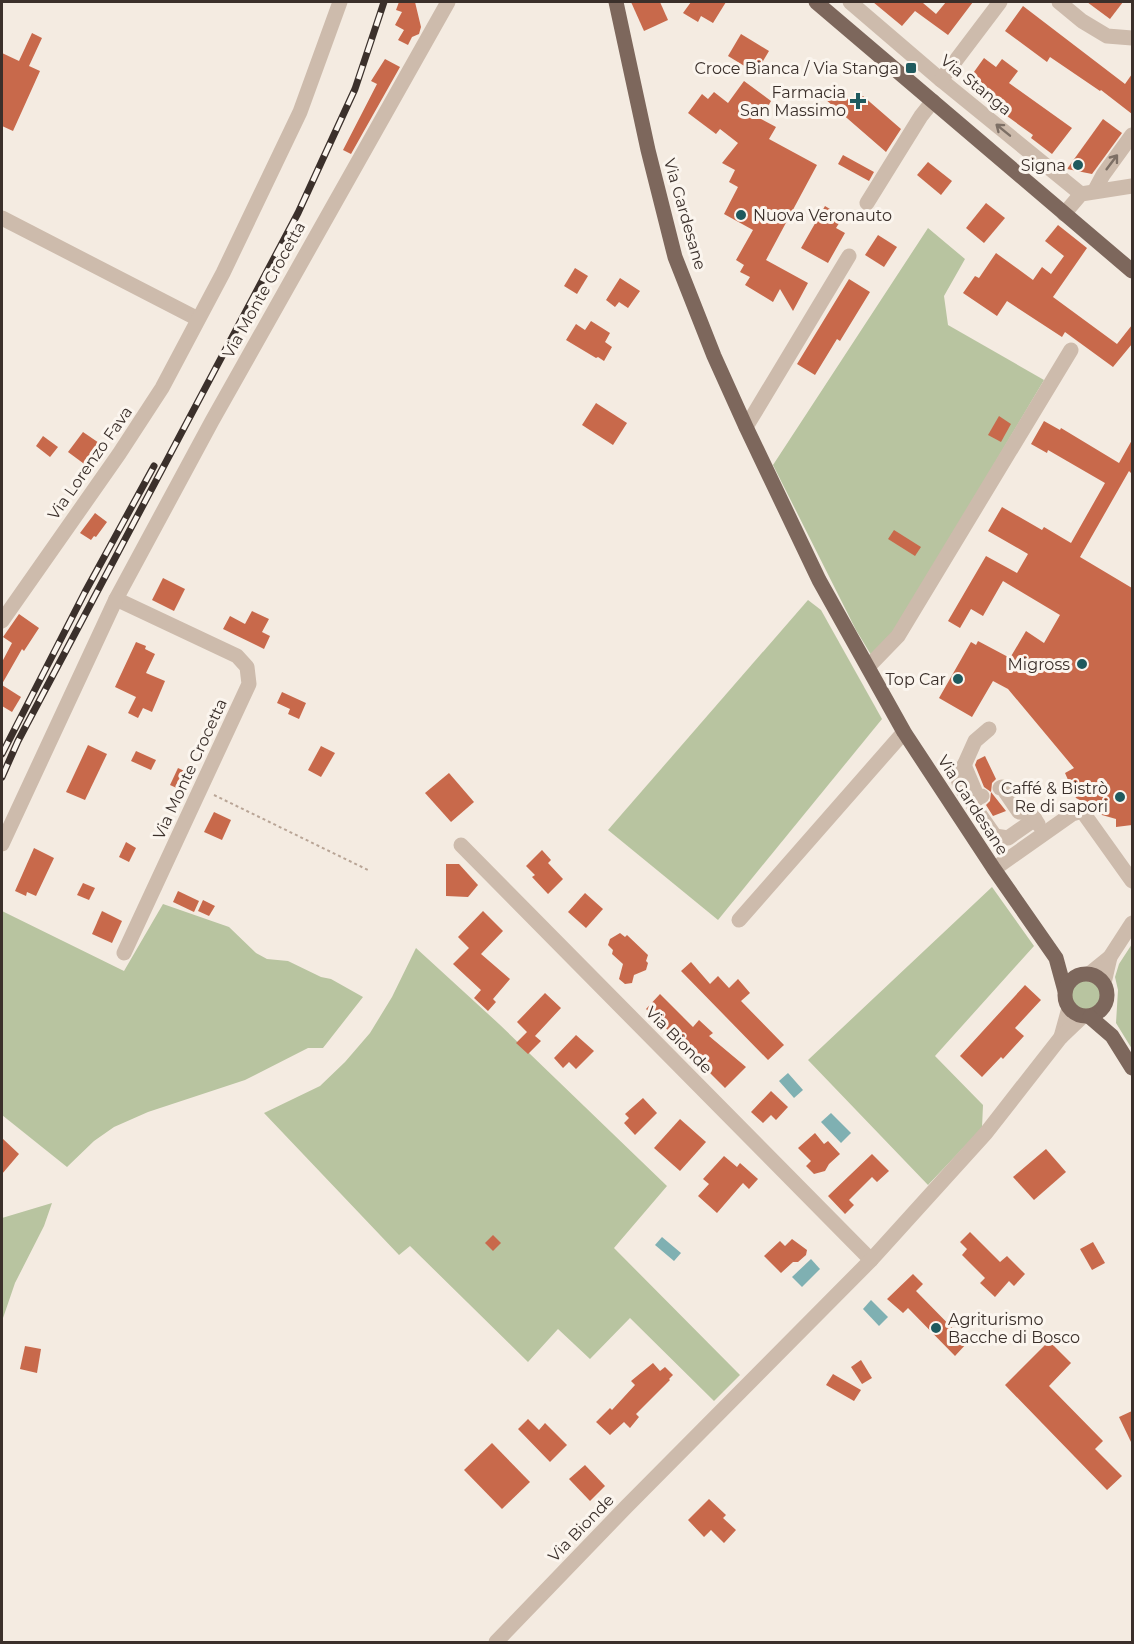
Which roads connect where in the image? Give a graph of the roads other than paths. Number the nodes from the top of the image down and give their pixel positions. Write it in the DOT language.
graph roads {
  1 [pos="340,2"];
  2 [pos="448,2"];
  3 [pos="616,2"];
  4 [pos="816,2"];
  5 [pos="850,2"];
  6 [pos="1000,2"];
  7 [pos="1059,2"];
  8 [pos="1132,38"];
  9 [pos="941,80"];
  10 [pos="933,101"];
  11 [pos="1132,135"];
  12 [pos="1132,186"];
  13 [pos="1088,192"];
  14 [pos="867,203"];
  15 [pos="1064,214"];
  16 [pos="2,218"];
  17 [pos="849,256"];
  18 [pos="1132,271"];
  19 [pos="198,319"];
  20 [pos="1071,350"];
  21 [pos="746,427"];
  22 [pos="116,599"];
  23 [pos="2,621"];
  24 [pos="868,667"];
  25 [pos="989,729"];
  26 [pos="904,732"];
  27 [pos="964,765"];
  28 [pos="1000,788"];
  29 [pos="982,796"];
  30 [pos="1035,819"];
  31 [pos="1045,833"];
  32 [pos="2,844"];
  33 [pos="461,845"];
  34 [pos="1132,856"];
  35 [pos="1114,857"];
  36 [pos="994,869"];
  37 [pos="1132,881"];
  38 [pos="739,920"];
  39 [pos="1132,923"];
  40 [pos="124,954"];
  41 [pos="1110,957"];
  42 [pos="1056,958"];
  43 [pos="1085,974"];
  44 [pos="1104,983"];
  45 [pos="1065,991"];
  46 [pos="1103,1009"];
  47 [pos="1080,1014"];
  48 [pos="1112,1036"];
  49 [pos="1132,1068"];
  50 [pos="871,1260"];
  51 [pos="496,1642"];
  1 -- 19 [label="street, Via Lorenzo Fava"];
  2 -- 22 [label="street, Via Monte Crocetta"];
  3 -- 21 [label="main road, Via Gardesane"];
  4 -- 10 [label="main road"];
  5 -- 9 [label="street, Via Stanga"];
  6 -- 9 [label="street"];
  7 -- 8 [label="street"];
  13 -- 9 [label="street, Via Stanga, one-way"];
  10 -- 14 [label="street"];
  10 -- 15 [label="main road"];
  13 -- 11 [label="street, one-way"];
  12 -- 13 [label="street"];
  13 -- 15 [label="street"];
  15 -- 18 [label="main road"];
  16 -- 19 [label="street"];
  17 -- 21 [label="street"];
  19 -- 23 [label="street, Via Lorenzo Fava"];
  20 -- 24 [label="street"];
  21 -- 24 [label="main road, Via Gardesane"];
  22 -- 32 [label="street, Via Monte Crocetta"];
  22 -- 40 [label="street, Via Monte Crocetta"];
  24 -- 26 [label="main road, Via Gardesane"];
  25 -- 27 [label="street"];
  26 -- 36 [label="main road, Via Gardesane"];
  26 -- 38 [label="street"];
  27 -- 29 [label="street"];
  27 -- 30 [label="street"];
  28 -- 30 [label="street"];
  30 -- 31 [label="street"];
  31 -- 35 [label="street"];
  31 -- 36 [label="street"];
  33 -- 50 [label="street, Via Bionde"];
  34 -- 35 [label="street"];
  35 -- 37 [label="street"];
  36 -- 42 [label="main road, Via Gardesane"];
  39 -- 41 [label="street"];
  41 -- 43 [label="street"];
  41 -- 44 [label="street"];
  42 -- 43 [label="main road, Via Gardesane"];
  42 -- 45 [label="main road, Via Gardesane"];
  43 -- 44 [label="main road"];
  43 -- 45 [label="main road"];
  44 -- 46 [label="main road"];
  45 -- 47 [label="main road"];
  46 -- 47 [label="main road"];
  46 -- 48 [label="main road"];
  47 -- 48 [label="main road"];
  47 -- 50 [label="street, Via Bionde"];
  48 -- 49 [label="main road"];
  50 -- 51 [label="street, Via Bionde"];
}
